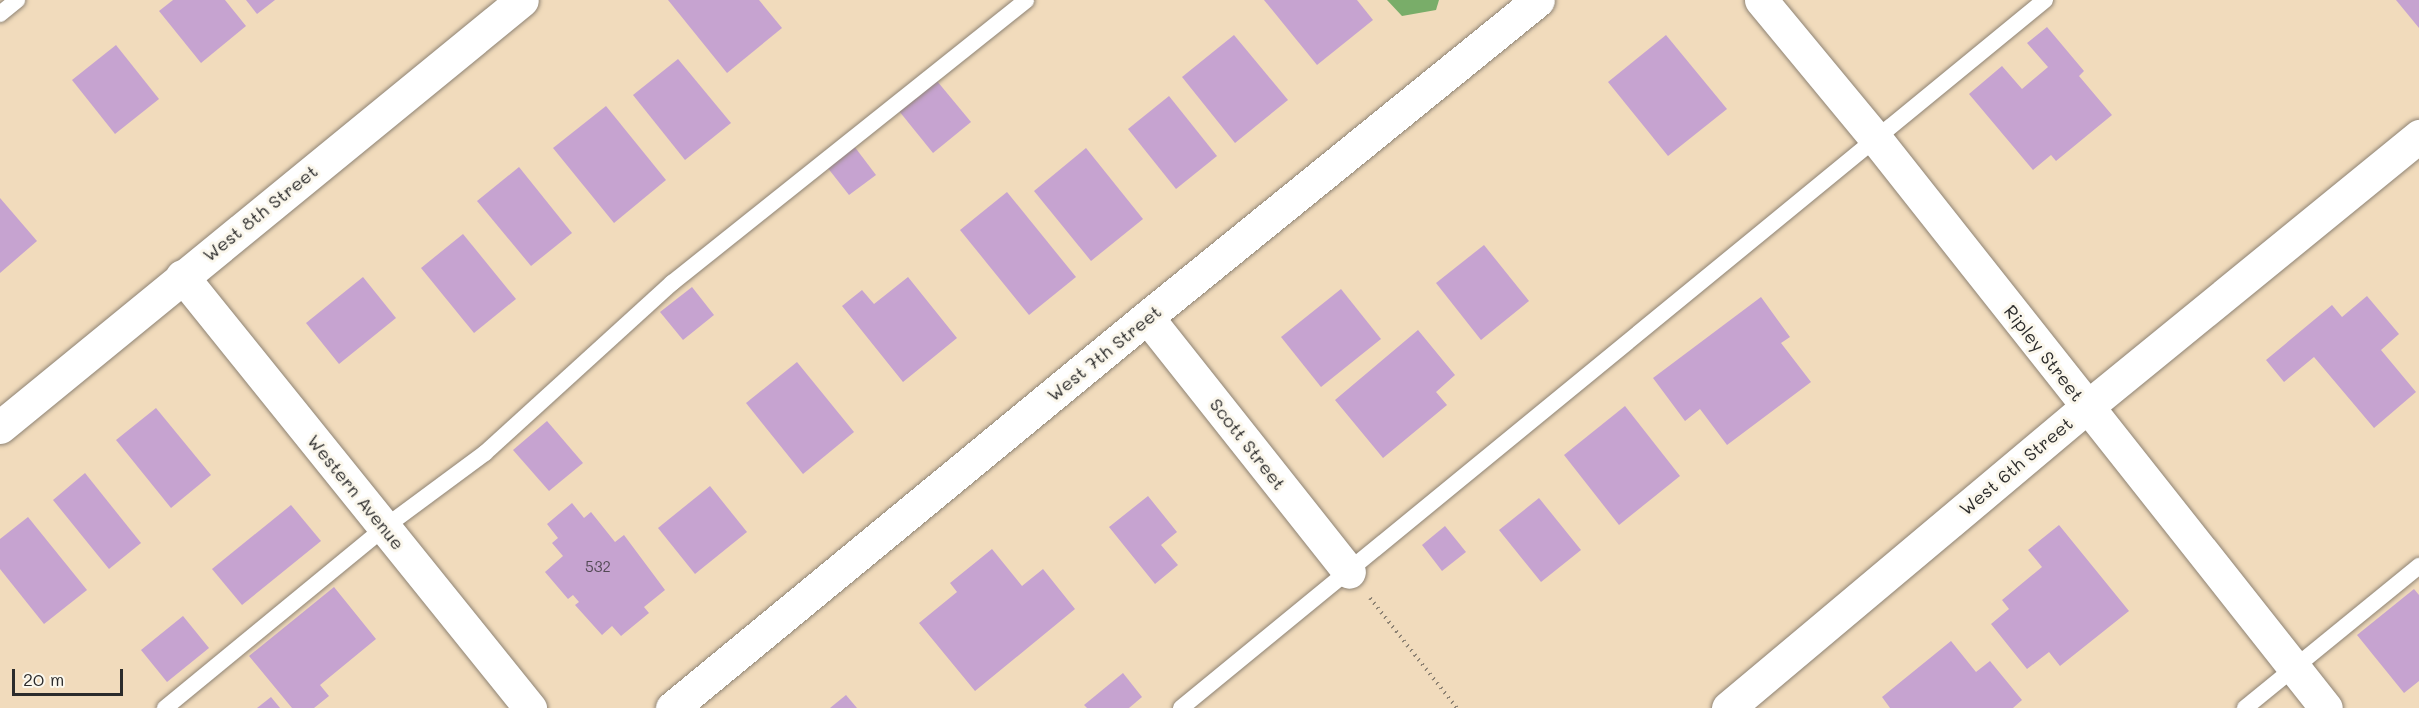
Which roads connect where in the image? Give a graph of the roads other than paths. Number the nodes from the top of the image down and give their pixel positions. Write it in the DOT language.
graph roads {
  1 [pos="17,0"];
  2 [pos="522,0"];
  3 [pos="1026,0"];
  4 [pos="1538,0"];
  5 [pos="1761,0"];
  6 [pos="2045,0"];
  7 [pos="0,14"];
  8 [pos="2419,136"];
  9 [pos="1876,139"];
  10 [pos="182,276"];
  11 [pos="1147,317"];
  12 [pos="2087,407"];
  13 [pos="0,427"];
  14 [pos="385,527"];
  15 [pos="2419,566"];
  16 [pos="1349,572"];
  17 [pos="2294,668"];
  18 [pos="165,708"];
  19 [pos="530,708"];
  20 [pos="672,708"];
  21 [pos="1182,708"];
  22 [pos="1728,708"];
  23 [pos="2245,708"];
  24 [pos="2326,708"];
  1 -- 7 [label="lane"];
  2 -- 10 [label="street, West 8th Street"];
  3 -- 14 [label="lane"];
  4 -- 11 [label="street, West 7th Street"];
  5 -- 9 [label="street, Ripley Street"];
  6 -- 9 [label="lane"];
  8 -- 12 [label="street, West 6th Street"];
  9 -- 12 [label="street, Ripley Street"];
  9 -- 16 [label="lane"];
  10 -- 13 [label="street, West 8th Street"];
  10 -- 14 [label="street, Western Avenue"];
  11 -- 16 [label="street, Scott Street"];
  11 -- 20 [label="street, West 7th Street"];
  12 -- 17 [label="street, Ripley Street"];
  12 -- 22 [label="street, West 6th Street"];
  14 -- 18 [label="lane"];
  14 -- 19 [label="street, Western Avenue"];
  15 -- 17 [label="lane"];
  16 -- 21 [label="lane"];
  17 -- 23 [label="lane"];
  17 -- 24 [label="street, Ripley Street"];
}
